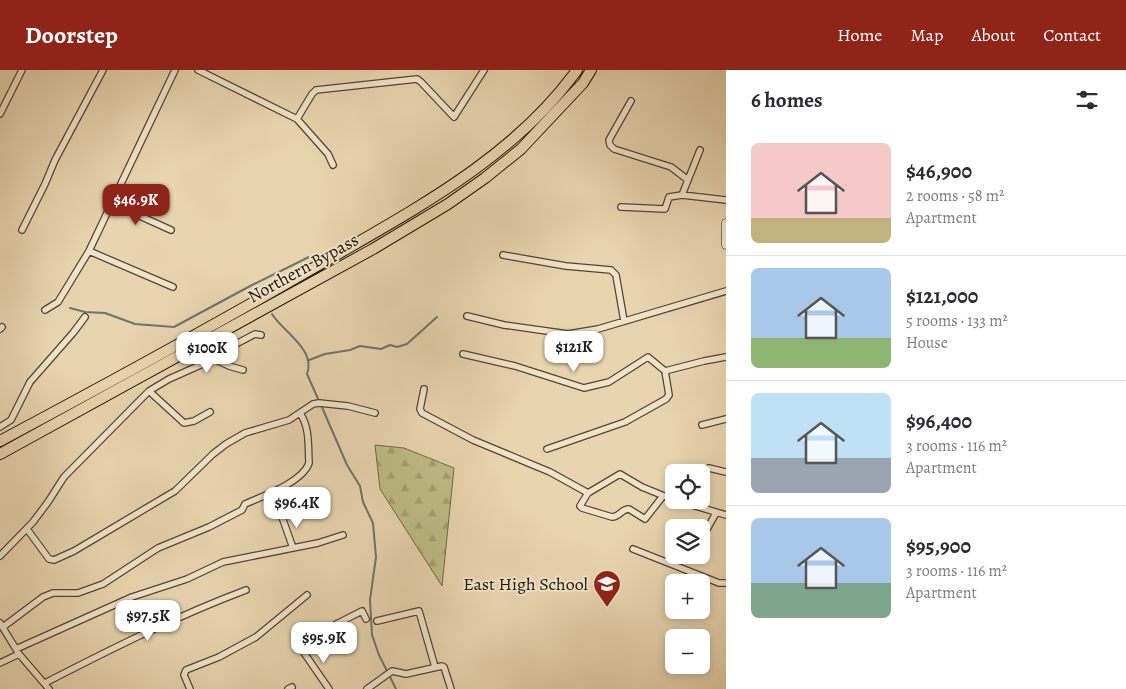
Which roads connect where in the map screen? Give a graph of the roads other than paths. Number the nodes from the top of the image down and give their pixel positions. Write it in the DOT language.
graph roads {
  1 [pos="22,70"];
  2 [pos="103,70"];
  3 [pos="175,70"];
  4 [pos="198,70"];
  5 [pos="484,70"];
  6 [pos="577,70"];
  7 [pos="591,70"];
  8 [pos="631,101"];
  9 [pos="0,114"];
  10 [pos="298,119"];
  11 [pos="700,150"];
  12 [pos="332,165"];
  13 [pos="688,180"];
  14 [pos="682,195"];
  15 [pos="726,200"];
  16 [pos="111,203"];
  17 [pos="621,207"];
  18 [pos="726,224"];
  19 [pos="22,230"];
  20 [pos="171,230"];
  21 [pos="726,245"];
  22 [pos="89,251"];
  23 [pos="503,255"];
  24 [pos="173,287"];
  25 [pos="726,291"];
  26 [pos="45,310"];
  27 [pos="85,316"];
  28 [pos="467,316"];
  29 [pos="624,321"];
  30 [pos="261,335"];
  31 [pos="463,354"];
  32 [pos="726,357"];
  33 [pos="212,358"];
  34 [pos="243,370"];
  35 [pos="665,371"];
  36 [pos="424,389"];
  37 [pos="149,391"];
  38 [pos="210,412"];
  39 [pos="300,413"];
  40 [pos="375,413"];
  41 [pos="726,419"];
  42 [pos="702,425"];
  43 [pos="0,427"];
  44 [pos="0,441"];
  45 [pos="547,449"];
  46 [pos="0,454"];
  47 [pos="710,468"];
  48 [pos="726,472"];
  49 [pos="588,494"];
  50 [pos="663,496"];
  51 [pos="703,509"];
  52 [pos="716,513"];
  53 [pos="726,515"];
  54 [pos="282,517"];
  55 [pos="710,524"];
  56 [pos="26,529"];
  57 [pos="343,535"];
  58 [pos="293,548"];
  59 [pos="633,550"];
  60 [pos="0,556"];
  61 [pos="726,583"];
  62 [pos="246,590"];
  63 [pos="307,595"];
  64 [pos="366,619"];
  65 [pos="377,621"];
  66 [pos="1,625"];
  67 [pos="18,652"];
  68 [pos="0,663"];
  69 [pos="435,667"];
  70 [pos="45,683"];
  71 [pos="49,689"];
  72 [pos="190,689"];
  73 [pos="330,689"];
  74 [pos="367,689"];
  75 [pos="451,689"];
  1 -- 9 [label="street"];
  2 -- 19 [label="street"];
  3 -- 16 [label="street"];
  4 -- 10 [label="street"];
  5 -- 10 [label="street"];
  6 -- 44 [label="highway, Northern Bypass"];
  7 -- 46 [label="highway, Northern Bypass"];
  8 -- 13 [label="street"];
  10 -- 12 [label="street"];
  11 -- 13 [label="street"];
  13 -- 14 [label="street"];
  14 -- 15 [label="street"];
  14 -- 17 [label="street"];
  16 -- 20 [label="street"];
  16 -- 22 [label="street"];
  18 -- 21 [label="street"];
  22 -- 24 [label="street"];
  22 -- 26 [label="street"];
  23 -- 29 [label="street"];
  25 -- 29 [label="street"];
  27 -- 43 [label="street"];
  28 -- 29 [label="street"];
  30 -- 33 [label="street"];
  31 -- 35 [label="street"];
  32 -- 35 [label="street"];
  33 -- 34 [label="street"];
  33 -- 37 [label="street"];
  35 -- 45 [label="street"];
  36 -- 49 [label="street"];
  37 -- 38 [label="street"];
  37 -- 56 [label="street"];
  39 -- 40 [label="street"];
  39 -- 56 [label="street"];
  39 -- 66 [label="street"];
  41 -- 42 [label="street"];
  47 -- 48 [label="street"];
  49 -- 50 [label="street"];
  49 -- 50 [label="street"];
  51 -- 52 [label="street"];
  52 -- 53 [label="street"];
  52 -- 55 [label="street"];
  54 -- 58 [label="street"];
  56 -- 60 [label="street"];
  57 -- 58 [label="street"];
  58 -- 67 [label="street"];
  59 -- 61 [label="street"];
  62 -- 70 [label="street"];
  63 -- 72 [label="street"];
  64 -- 73 [label="street"];
  65 -- 69 [label="street"];
  66 -- 67 [label="street"];
  67 -- 68 [label="street"];
  67 -- 70 [label="street"];
  69 -- 74 [label="street"];
  69 -- 75 [label="street"];
  70 -- 71 [label="street"];
}
